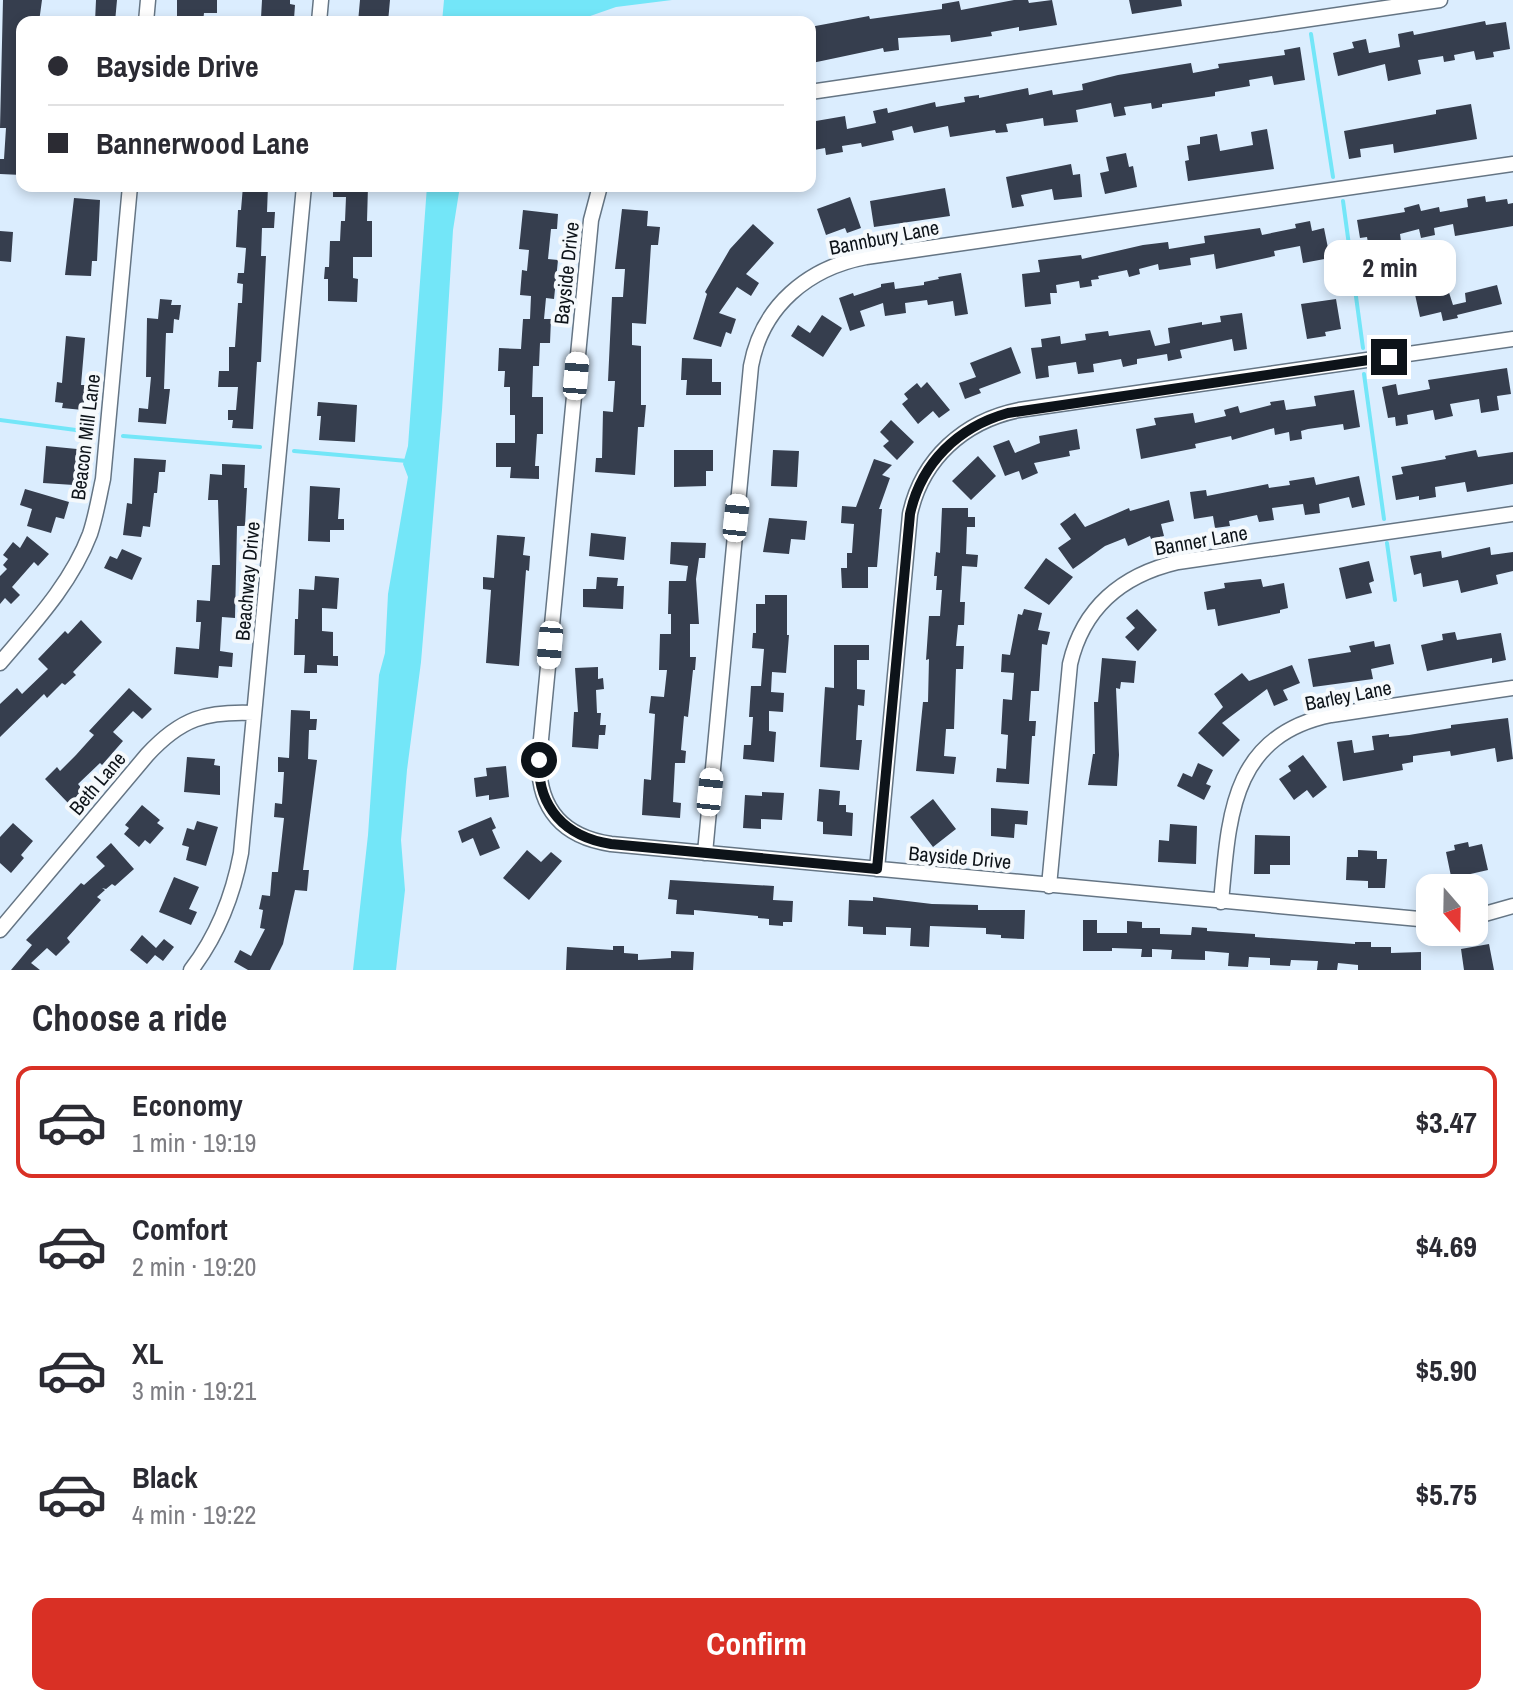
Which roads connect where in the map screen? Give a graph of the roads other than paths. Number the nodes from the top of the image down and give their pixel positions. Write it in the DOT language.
graph roads {
  1 [pos="1440,0"];
  2 [pos="816,91"];
  3 [pos="1513,164"];
  4 [pos="129,192"];
  5 [pos="303,192"];
  6 [pos="598,192"];
  7 [pos="1513,339"];
  8 [pos="1513,514"];
  9 [pos="0,663"];
  10 [pos="1513,688"];
  11 [pos="254,713"];
  12 [pos="705,853"];
  13 [pos="877,869"];
  14 [pos="1049,886"];
  15 [pos="1221,902"];
  16 [pos="1513,906"];
  17 [pos="1488,913"];
  18 [pos="1416,919"];
  19 [pos="0,930"];
  20 [pos="191,970"];
  1 -- 2 [label="street"];
  3 -- 12 [label="street, Bannbury Lane"];
  4 -- 9 [label="street, Beacon Mill Lane"];
  5 -- 11 [label="street, Beachway Drive"];
  6 -- 12 [label="street, Bayside Drive"];
  7 -- 13 [label="street"];
  8 -- 14 [label="street, Banner Lane"];
  10 -- 15 [label="street, Barley Lane"];
  11 -- 19 [label="street, Beth Lane"];
  11 -- 20 [label="street, Beachway Drive"];
  12 -- 13 [label="street, Bayside Drive"];
  13 -- 14 [label="street, Bayside Drive"];
  14 -- 15 [label="street, Bayside Drive"];
  15 -- 18 [label="street, Bayside Drive"];
  16 -- 17 [label="street"];
}
